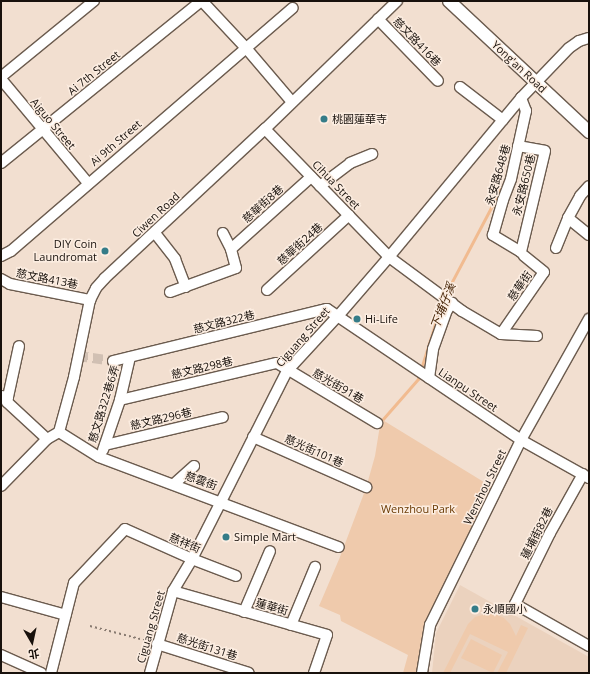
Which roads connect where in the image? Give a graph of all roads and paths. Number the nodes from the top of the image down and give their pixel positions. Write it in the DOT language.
graph roads {
  1 [pos="94,1"];
  2 [pos="202,1"];
  3 [pos="397,1"];
  4 [pos="449,1"];
  5 [pos="293,8"];
  6 [pos="378,19"];
  7 [pos="589,38"];
  8 [pos="246,48"];
  9 [pos="1,78"];
  10 [pos="438,81"];
  11 [pos="535,83"];
  12 [pos="460,87"];
  13 [pos="521,98"];
  14 [pos="292,102"];
  15 [pos="503,120"];
  16 [pos="265,129"];
  17 [pos="42,130"];
  18 [pos="589,132"];
  19 [pos="518,146"];
  20 [pos="372,154"];
  21 [pos="1,163"];
  22 [pos="311,177"];
  23 [pos="88,183"];
  24 [pos="320,186"];
  25 [pos="589,186"];
  26 [pos="349,215"];
  27 [pos="568,218"];
  28 [pos="155,233"];
  29 [pos="223,233"];
  30 [pos="589,235"];
  31 [pos="556,248"];
  32 [pos="231,249"];
  33 [pos="522,254"];
  34 [pos="1,256"];
  35 [pos="389,257"];
  36 [pos="1,279"];
  37 [pos="186,287"];
  38 [pos="267,290"];
  39 [pos="170,292"];
  40 [pos="446,299"];
  41 [pos="90,300"];
  42 [pos="338,316"];
  43 [pos="589,319"];
  44 [pos="501,334"];
  45 [pos="537,336"];
  46 [pos="19,346"];
  47 [pos="130,357"];
  48 [pos="113,361"];
  49 [pos="287,371"];
  50 [pos="423,374"];
  51 [pos="4,397"];
  52 [pos="120,400"];
  53 [pos="223,417"];
  54 [pos="377,423"];
  55 [pos="59,432"];
  56 [pos="253,437"];
  57 [pos="47,440"];
  58 [pos="521,440"];
  59 [pos="105,445"];
  60 [pos="99,457"];
  61 [pos="194,466"];
  62 [pos="586,476"];
  63 [pos="174,484"];
  64 [pos="1,486"];
  65 [pos="366,486"];
  66 [pos="221,502"];
  67 [pos="340,547"];
  68 [pos="270,551"];
  69 [pos="192,559"];
  70 [pos="315,567"];
  71 [pos="236,576"];
  72 [pos="172,591"];
  73 [pos="1,597"];
  74 [pos="244,612"];
  75 [pos="66,615"];
  76 [pos="292,625"];
  77 [pos="90,626"];
  78 [pos="157,644"];
  79 [pos="589,646"];
  80 [pos="1,654"];
  81 [pos="41,673"];
  82 [pos="51,673"];
  83 [pos="150,673"];
  84 [pos="249,673"];
  85 [pos="314,673"];
  86 [pos="422,673"];
  1 -- 9 [label="street"];
  2 -- 8 [label="street"];
  2 -- 17 [label="street, Ai 7th Street"];
  3 -- 6 [label="street, Ciwen Road"];
  4 -- 11 [label="main road, Yong'an Road"];
  5 -- 8 [label="street, Ai 9th Street"];
  6 -- 10 [label="street, 慈文路416巷"];
  6 -- 14 [label="street, Ciwen Road"];
  7 -- 11 [label="street, Ciguang Street"];
  8 -- 14 [label="street"];
  8 -- 23 [label="street, Ai 9th Street"];
  9 -- 17 [label="street, Aiguo Street"];
  11 -- 13 [label="street, Ciguang Street"];
  11 -- 18 [label="main road, Yong'an Road"];
  12 -- 15 [label="street"];
  13 -- 15 [label="street, Ciguang Street"];
  13 -- 19 [label="street, 永安路648巷"];
  14 -- 16 [label="street, Ciwen Road"];
  15 -- 35 [label="street, Ciguang Street"];
  16 -- 22 [label="street, Cihua Street"];
  16 -- 28 [label="street, Ciwen Road"];
  17 -- 21 [label="street, Ai 7th Street"];
  17 -- 23 [label="street, Aiguo Street"];
  19 -- 33 [label="street, 永安路648巷"];
  19 -- 33 [label="street, 永安路650巷"];
  20 -- 24 [label="street"];
  22 -- 24 [label="street, Cihua Street"];
  22 -- 32 [label="street, 慈華街8巷"];
  23 -- 34 [label="street, Ai 9th Street"];
  24 -- 26 [label="street, Cihua Street"];
  25 -- 27 [label="street"];
  26 -- 35 [label="street, Cihua Street"];
  26 -- 38 [label="street, 慈華街24巷"];
  27 -- 30 [label="street"];
  27 -- 31 [label="street"];
  28 -- 37 [label="street"];
  28 -- 41 [label="street, Ciwen Road"];
  29 -- 32 [label="street"];
  32 -- 37 [label="street"];
  33 -- 44 [label="street, 慈華街"];
  35 -- 40 [label="street"];
  35 -- 42 [label="street, Ciguang Street"];
  36 -- 41 [label="street, 慈文路413巷"];
  37 -- 39 [label="street"];
  40 -- 44 [label="street"];
  40 -- 50 [label="street"];
  41 -- 55 [label="street, Ciwen Road"];
  42 -- 47 [label="street, 慈文路322巷"];
  42 -- 49 [label="street, Ciguang Street"];
  42 -- 50 [label="street, Lianpu Street"];
  43 -- 58 [label="street, Wenzhou Street"];
  44 -- 45 [label="street"];
  46 -- 51 [label="street"];
  47 -- 48 [label="street, 慈文路322巷"];
  47 -- 52 [label="street, 慈文路322巷6弄"];
  49 -- 52 [label="street, 慈文路298巷"];
  49 -- 54 [label="street, 慈光街91巷"];
  49 -- 56 [label="street, Ciguang Street"];
  50 -- 58 [label="street, Lianpu Street"];
  51 -- 57 [label="street"];
  52 -- 59 [label="street, 慈文路322巷6弄"];
  53 -- 59 [label="street, 慈文路296巷"];
  55 -- 57 [label="street"];
  55 -- 60 [label="street, 慈雲街"];
  56 -- 65 [label="street, 慈光街101巷"];
  56 -- 66 [label="street, Ciguang Street"];
  57 -- 64 [label="street"];
  58 -- 62 [label="street, Lianpu Street"];
  58 -- 86 [label="street, Wenzhou Street"];
  59 -- 60 [label="street, 慈文路322巷6弄"];
  60 -- 63 [label="street, 慈雲街"];
  61 -- 63 [label="street"];
  62 -- 79 [label="street, 蓮埔街82巷"];
  63 -- 66 [label="street, 慈雲街"];
  66 -- 67 [label="street, 慈雲街"];
  66 -- 69 [label="street, Ciguang Street"];
  68 -- 74 [label="street"];
  69 -- 71 [label="street, 慈祥街"];
  69 -- 72 [label="street, Ciguang Street"];
  69 -- 75 [label="street, 慈祥街"];
  70 -- 76 [label="street"];
  72 -- 74 [label="street, 蓮華街"];
  72 -- 78 [label="street, Ciguang Street"];
  73 -- 75 [label="street"];
  74 -- 76 [label="street, 蓮華街"];
  75 -- 82 [label="street"];
  76 -- 85 [label="street, 蓮華街"];
  77 -- 78 [label="path"];
  78 -- 83 [label="street, Ciguang Street"];
  78 -- 84 [label="street, 慈光街131巷"];
  80 -- 81 [label="street"];
}
